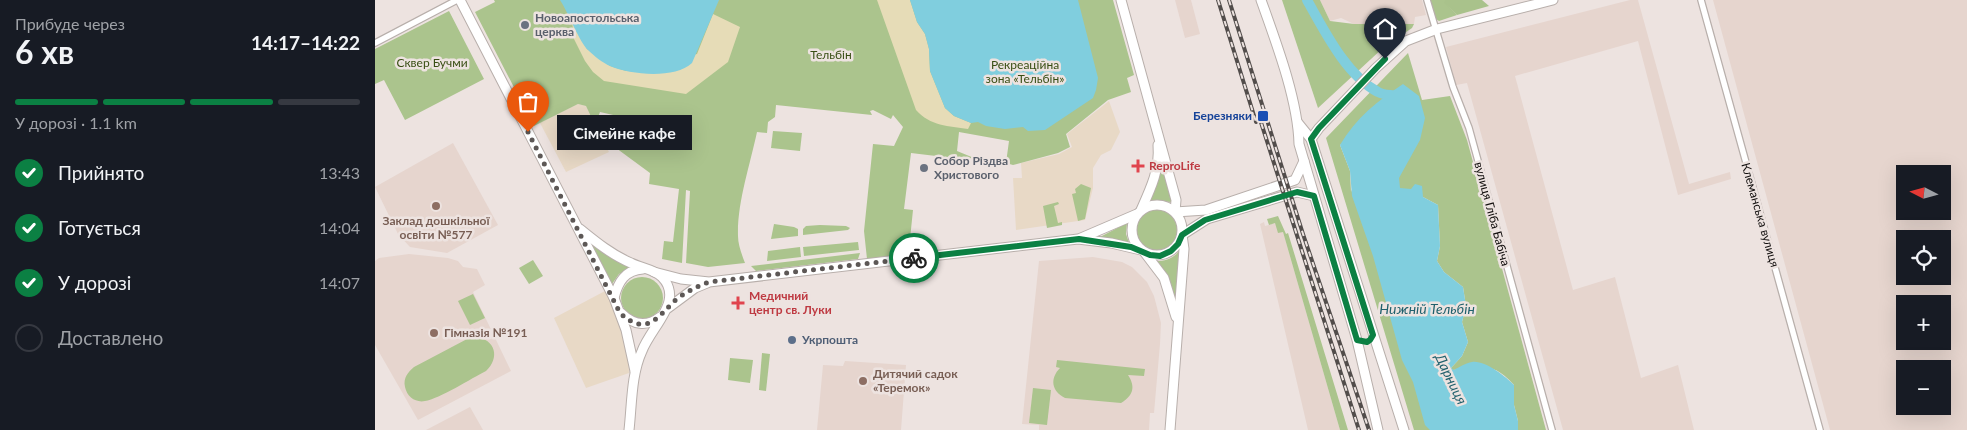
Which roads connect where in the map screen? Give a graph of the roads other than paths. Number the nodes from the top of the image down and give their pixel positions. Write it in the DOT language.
graph roads {
  1 [pos="458,0"];
  2 [pos="1121,0"];
  3 [pos="1261,0"];
  4 [pos="1427,0"];
  5 [pos="1553,0"];
  6 [pos="1701,0"];
  7 [pos="1437,29"];
  8 [pos="375,44"];
  9 [pos="1299,122"];
  10 [pos="1157,135"];
  11 [pos="1311,139"];
  12 [pos="1304,160"];
  13 [pos="1314,196"];
  14 [pos="1176,200"];
  15 [pos="1199,211"];
  16 [pos="1139,212"];
  17 [pos="1175,212"];
  18 [pos="1199,223"];
  19 [pos="577,228"];
  20 [pos="1182,235"];
  21 [pos="1079,239"];
  22 [pos="1184,249"];
  23 [pos="1143,251"];
  24 [pos="644,269"];
  25 [pos="654,272"];
  26 [pos="709,282"];
  27 [pos="614,298"];
  28 [pos="667,308"];
  29 [pos="620,313"];
  30 [pos="661,316"];
  31 [pos="1178,332"];
  32 [pos="1373,335"];
  33 [pos="1357,340"];
  34 [pos="635,371"];
  35 [pos="629,430"];
  36 [pos="1169,430"];
  37 [pos="1378,430"];
  38 [pos="1404,430"];
  39 [pos="1552,430"];
  40 [pos="1820,430"];
  1 -- 8 [label="street"];
  1 -- 19 [label="street"];
  2 -- 10 [label="street"];
  3 -- 9 [label="street"];
  4 -- 7 [label="street, вулиця Гліба Бабіча"];
  5 -- 7 [label="street"];
  6 -- 40 [label="street, Клеманська вулиця"];
  7 -- 11 [label="street"];
  7 -- 39 [label="street, вулиця Гліба Бабіча"];
  9 -- 11 [label="street"];
  9 -- 12 [label="street"];
  10 -- 14 [label="street"];
  10 -- 16 [label="street"];
  11 -- 32 [label="street"];
  12 -- 13 [label="street"];
  12 -- 15 [label="street"];
  13 -- 18 [label="street"];
  13 -- 33 [label="street"];
  14 -- 15 [label="street"];
  14 -- 17 [label="street"];
  15 -- 17 [label="street"];
  16 -- 17 [label="street"];
  16 -- 21 [label="street"];
  16 -- 23 [label="street"];
  17 -- 20 [label="street"];
  18 -- 20 [label="street"];
  18 -- 22 [label="street"];
  19 -- 24 [label="street"];
  19 -- 27 [label="street"];
  20 -- 22 [label="street"];
  20 -- 23 [label="street"];
  21 -- 23 [label="street"];
  21 -- 26 [label="street"];
  22 -- 31 [label="street"];
  23 -- 31 [label="street"];
  24 -- 25 [label="street"];
  24 -- 27 [label="street"];
  25 -- 26 [label="street"];
  25 -- 28 [label="street"];
  26 -- 28 [label="street"];
  27 -- 29 [label="street"];
  28 -- 30 [label="street"];
  29 -- 30 [label="street"];
  29 -- 34 [label="street"];
  30 -- 34 [label="street"];
  31 -- 36 [label="street"];
  32 -- 33 [label="street"];
  32 -- 38 [label="street"];
  33 -- 37 [label="street"];
  34 -- 35 [label="street"];
}
